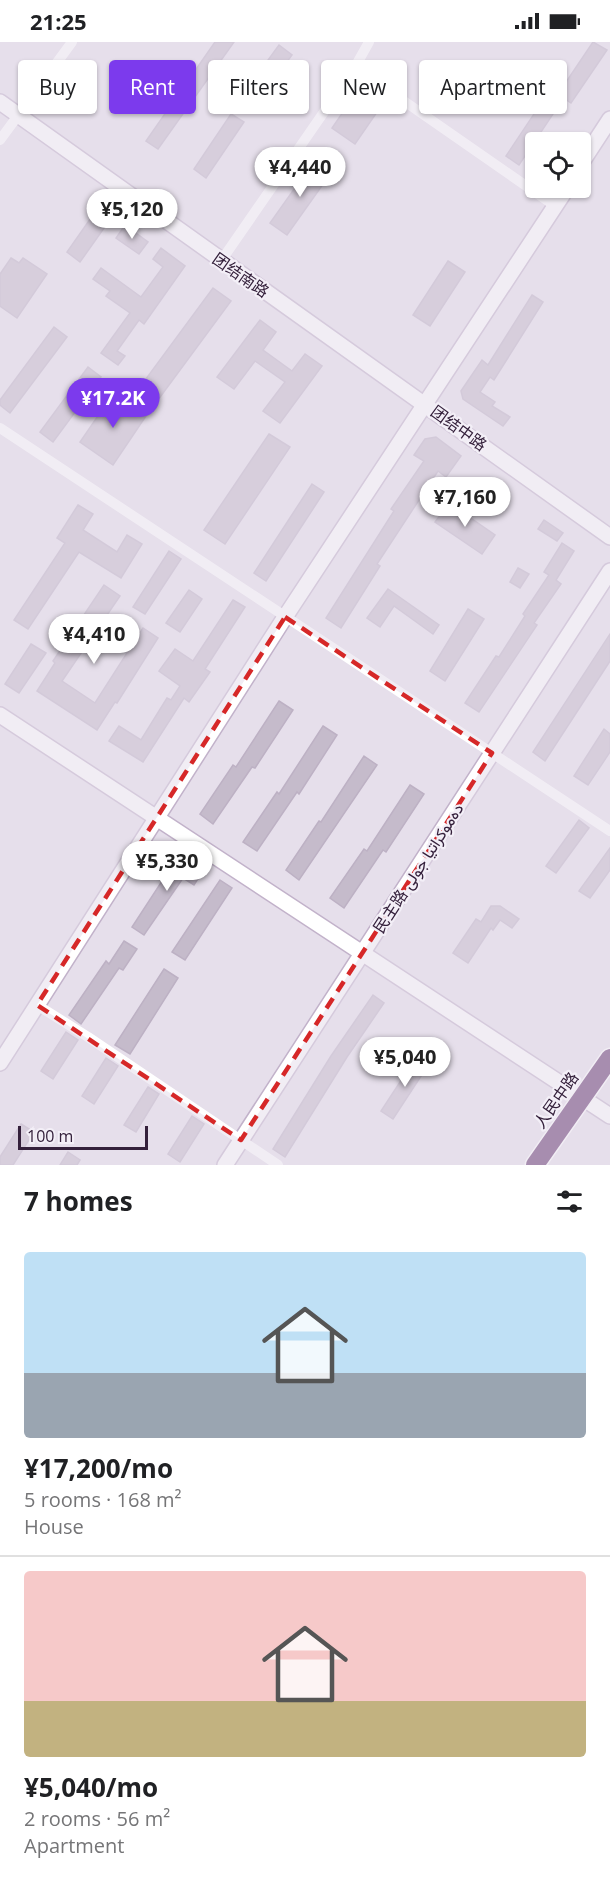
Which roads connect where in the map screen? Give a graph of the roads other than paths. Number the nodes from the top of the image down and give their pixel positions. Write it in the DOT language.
graph roads {
  1 [pos="72,42"];
  2 [pos="369,42"];
  3 [pos="359,60"];
  4 [pos="0,102"];
  5 [pos="407,103"];
  6 [pos="323,114"];
  7 [pos="18,115"];
  8 [pos="610,119"];
  9 [pos="0,140"];
  10 [pos="591,148"];
  11 [pos="560,198"];
  12 [pos="555,206"];
  13 [pos="221,261"];
  14 [pos="425,404"];
  15 [pos="0,428"];
  16 [pos="610,537"];
  17 [pos="610,571"];
  18 [pos="285,616"];
  19 [pos="0,715"];
  20 [pos="492,753"];
  21 [pos="157,818"];
  22 [pos="610,831"];
  23 [pos="362,955"];
  24 [pos="37,1005"];
  25 [pos="610,1058"];
  26 [pos="0,1063"];
  27 [pos="582,1098"];
  28 [pos="610,1116"];
  29 [pos="241,1140"];
  30 [pos="225,1165"];
  31 [pos="278,1165"];
  32 [pos="535,1165"];
  1 -- 7 [label="street"];
  2 -- 3 [label="street"];
  4 -- 7 [label="street, 团结南路"];
  5 -- 12 [label="street"];
  6 -- 13 [label="street"];
  7 -- 9 [label="street"];
  7 -- 13 [label="street, 团结南路"];
  8 -- 10 [label="street"];
  11 -- 12 [label="street"];
  12 -- 14 [label="street"];
  13 -- 14 [label="street, 团结南路"];
  14 -- 16 [label="street, 团结中路"];
  14 -- 18 [label="street"];
  15 -- 18 [label="street"];
  17 -- 20 [label="street, 民主路 دەموكراتيا جولى"];
  18 -- 20 [label="street"];
  18 -- 21 [label="street"];
  19 -- 21 [label="street"];
  20 -- 22 [label="street"];
  20 -- 23 [label="street, 民主路 دەموكراتيا جولى"];
  21 -- 23 [label="street"];
  21 -- 24 [label="street"];
  23 -- 27 [label="street"];
  23 -- 29 [label="street, 民主路 دەموكراتيا جولى"];
  24 -- 26 [label="street"];
  24 -- 29 [label="street"];
  25 -- 27 [label="highway, 人民中路"];
  27 -- 28 [label="street"];
  27 -- 32 [label="highway, 人民中路"];
  29 -- 30 [label="street, 民主路 دەموكراتيا جولى"];
  29 -- 31 [label="street"];
}
